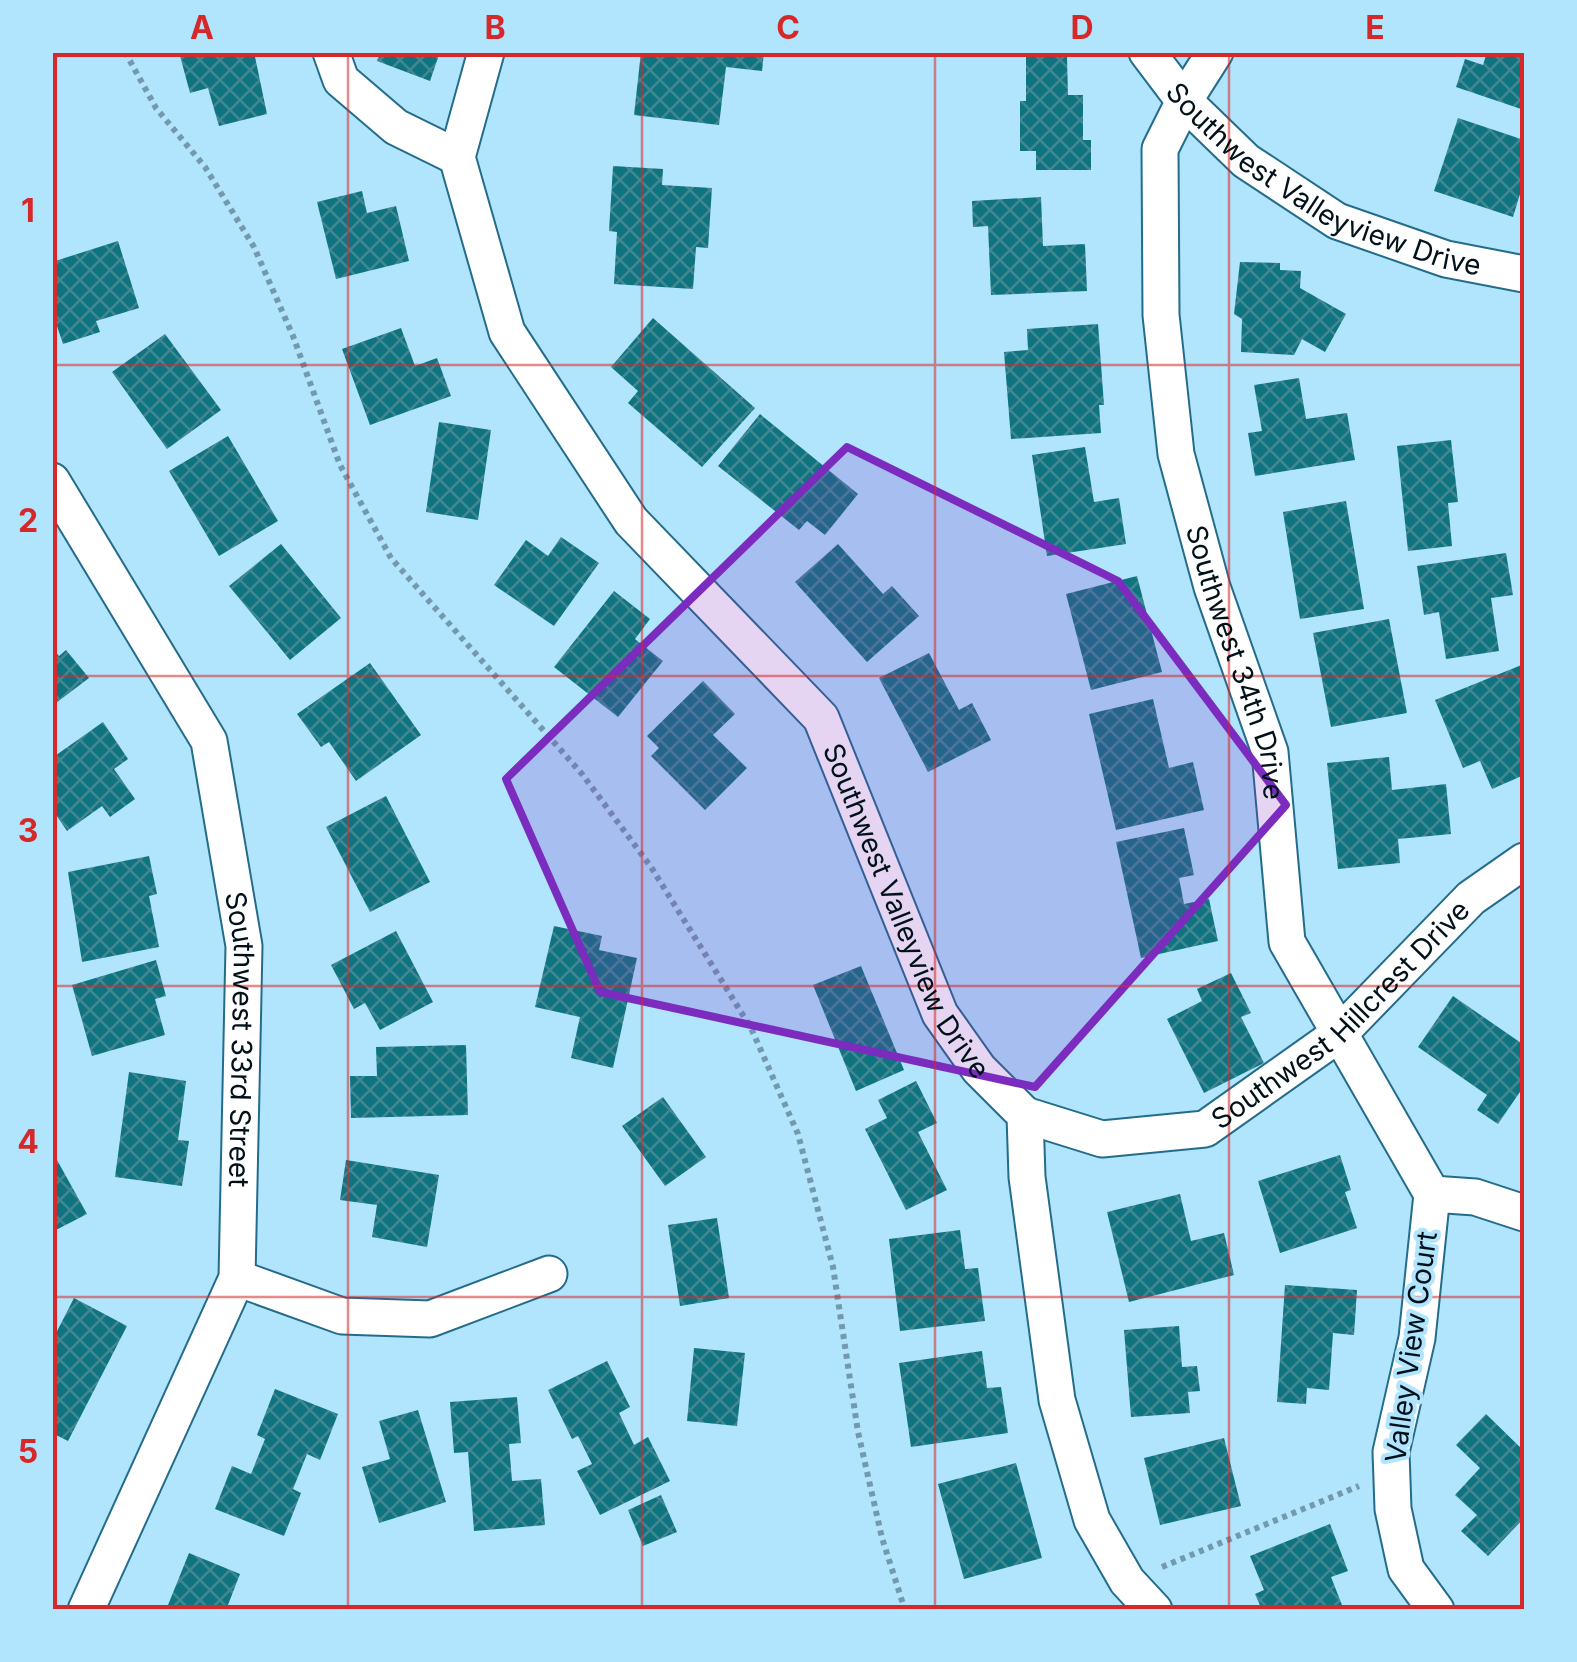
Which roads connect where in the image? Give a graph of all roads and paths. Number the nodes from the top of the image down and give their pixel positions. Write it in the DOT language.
graph roads {
  1 [pos="125,52"];
  2 [pos="331,52"];
  3 [pos="486,52"];
  4 [pos="1147,52"];
  5 [pos="1216,52"];
  6 [pos="1184,101"];
  7 [pos="457,157"];
  8 [pos="1524,274"];
  9 [pos="52,482"];
  10 [pos="1524,861"];
  11 [pos="1339,1034"];
  12 [pos="1025,1115"];
  13 [pos="1432,1194"];
  14 [pos="1524,1213"];
  15 [pos="550,1274"];
  16 [pos="236,1278"];
  17 [pos="1392,1472"];
  18 [pos="1127,1581"];
  19 [pos="86,1610"];
  20 [pos="905,1610"];
  21 [pos="1154,1610"];
  22 [pos="1436,1610"];
  1 -- 20 [label="path"];
  2 -- 7 [label="street"];
  3 -- 7 [label="street"];
  4 -- 6 [label="street, Southwest Valleyview Drive"];
  5 -- 6 [label="street, Southwest 34th Drive"];
  6 -- 8 [label="street, Southwest Valleyview Drive"];
  6 -- 11 [label="street, Southwest 34th Drive"];
  7 -- 12 [label="street, Southwest Valleyview Drive"];
  9 -- 16 [label="street, Southwest 33rd Street"];
  10 -- 11 [label="street, Southwest Hillcrest Drive"];
  11 -- 12 [label="street, Southwest Hillcrest Drive"];
  11 -- 13 [label="street, Southwest 34th Drive"];
  12 -- 18 [label="street"];
  13 -- 14 [label="street"];
  13 -- 17 [label="street, Valley View Court"];
  15 -- 16 [label="street"];
  16 -- 19 [label="street, Southwest 33rd Street"];
  17 -- 18 [label="path"];
  17 -- 22 [label="street, Valley View Court"];
  18 -- 21 [label="street"];
}
